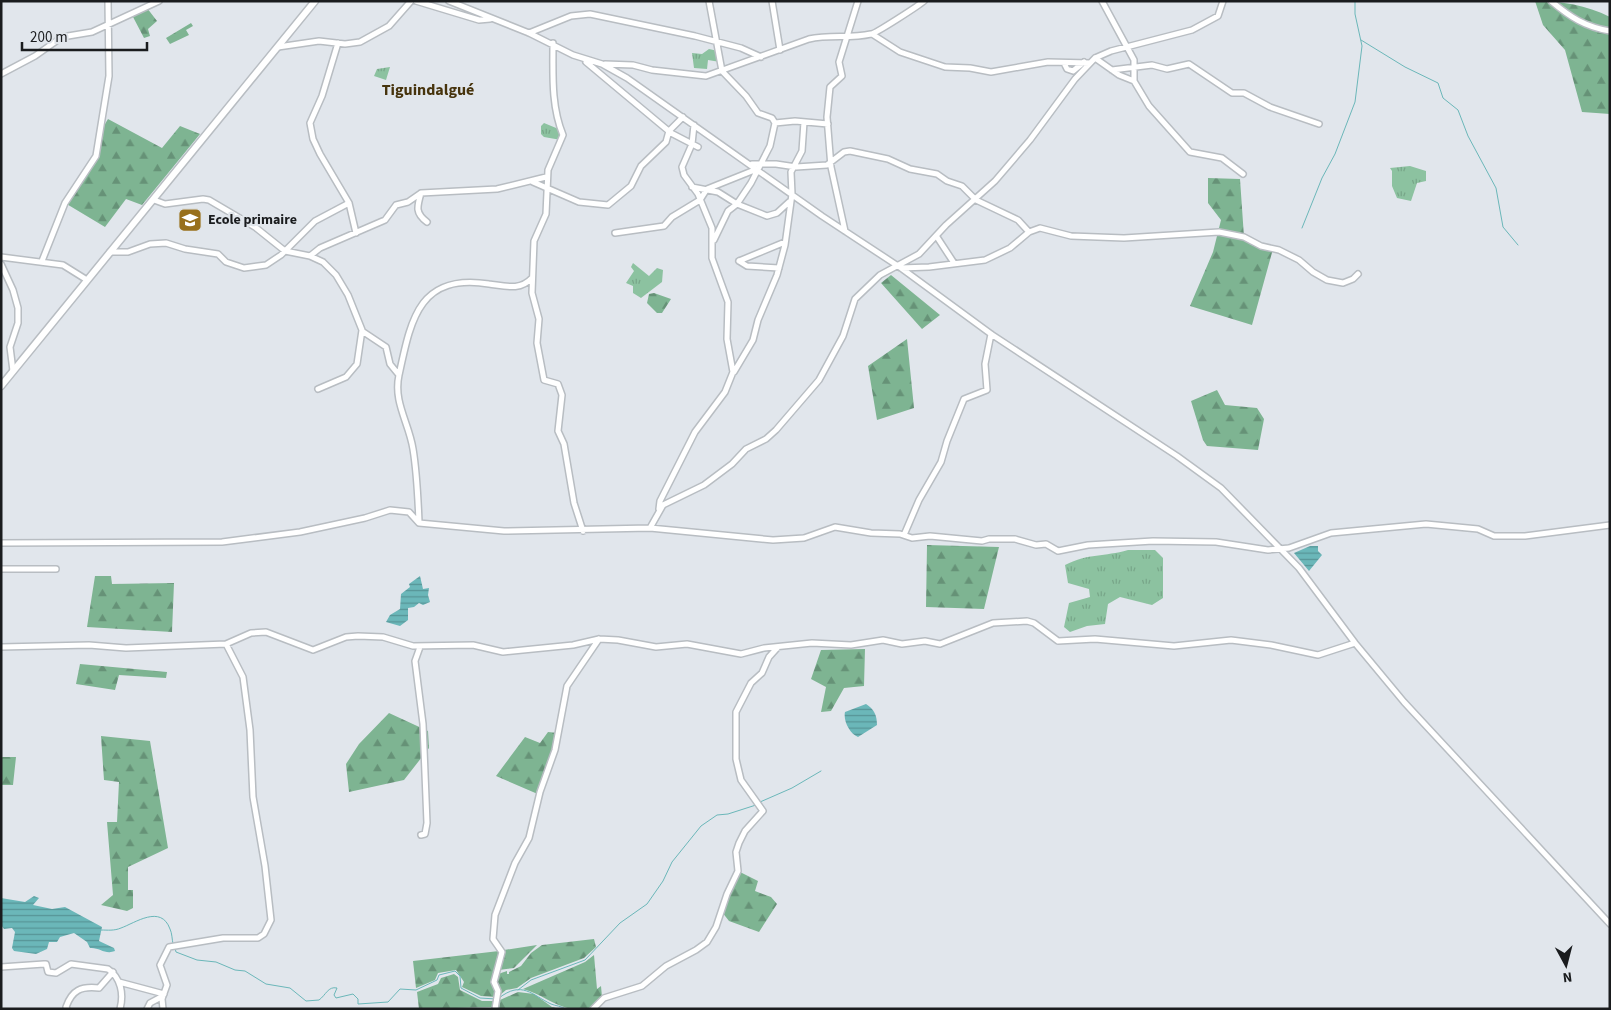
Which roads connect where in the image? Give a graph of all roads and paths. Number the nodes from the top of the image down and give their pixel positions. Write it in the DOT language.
graph roads {
  1 [pos="108,1"];
  2 [pos="159,1"];
  3 [pos="315,1"];
  4 [pos="411,1"];
  5 [pos="416,1"];
  6 [pos="449,1"];
  7 [pos="709,1"];
  8 [pos="772,1"];
  9 [pos="858,1"];
  10 [pos="924,1"];
  11 [pos="1102,1"];
  12 [pos="1223,1"];
  13 [pos="1551,1"];
  14 [pos="491,19"];
  15 [pos="109,24"];
  16 [pos="1610,31"];
  17 [pos="529,33"];
  18 [pos="872,34"];
  19 [pos="847,38"];
  20 [pos="716,41"];
  21 [pos="338,43"];
  22 [pos="553,43"];
  23 [pos="1127,46"];
  24 [pos="278,47"];
  25 [pos="780,50"];
  26 [pos="579,57"];
  27 [pos="761,57"];
  28 [pos="1090,61"];
  29 [pos="602,64"];
  30 [pos="1134,66"];
  31 [pos="1112,70"];
  32 [pos="722,71"];
  33 [pos="1,74"];
  34 [pos="1134,81"];
  35 [pos="683,117"];
  36 [pos="804,122"];
  37 [pos="775,124"];
  38 [pos="828,124"];
  39 [pos="1319,124"];
  40 [pos="694,125"];
  41 [pos="668,131"];
  42 [pos="692,144"];
  43 [pos="698,147"];
  44 [pos="831,162"];
  45 [pos="758,167"];
  46 [pos="796,167"];
  47 [pos="1243,174"];
  48 [pos="546,177"];
  49 [pos="532,182"];
  50 [pos="546,187"];
  51 [pos="692,187"];
  52 [pos="706,189"];
  53 [pos="421,193"];
  54 [pos="792,194"];
  55 [pos="154,200"];
  56 [pos="700,200"];
  57 [pos="976,200"];
  58 [pos="789,201"];
  59 [pos="349,203"];
  60 [pos="737,204"];
  61 [pos="427,222"];
  62 [pos="845,231"];
  63 [pos="1029,232"];
  64 [pos="356,233"];
  65 [pos="615,233"];
  66 [pos="937,237"];
  67 [pos="714,241"];
  68 [pos="785,242"];
  69 [pos="285,251"];
  70 [pos="110,252"];
  71 [pos="310,256"];
  72 [pos="1,257"];
  73 [pos="42,261"];
  74 [pos="954,263"];
  75 [pos="1,264"];
  76 [pos="899,267"];
  77 [pos="779,268"];
  78 [pos="1358,274"];
  79 [pos="532,278"];
  80 [pos="87,280"];
  81 [pos="362,330"];
  82 [pos="991,334"];
  83 [pos="13,371"];
  84 [pos="733,372"];
  85 [pos="399,375"];
  86 [pos="1,386"];
  87 [pos="318,389"];
  88 [pos="659,509"];
  89 [pos="419,523"];
  90 [pos="1610,525"];
  91 [pos="650,528"];
  92 [pos="583,531"];
  93 [pos="904,535"];
  94 [pos="1,543"];
  95 [pos="1281,548"];
  96 [pos="1,569"];
  97 [pos="56,569"];
  98 [pos="599,640"];
  99 [pos="1355,643"];
  100 [pos="226,644"];
  101 [pos="1,647"];
  102 [pos="420,647"];
  103 [pos="778,648"];
  104 [pos="421,835"];
  105 [pos="1610,924"];
  106 [pos="1,967"];
  107 [pos="112,972"];
  108 [pos="119,982"];
  109 [pos="164,995"];
  110 [pos="67,1009"];
  111 [pos="120,1009"];
  112 [pos="147,1009"];
  113 [pos="163,1009"];
  114 [pos="495,1009"];
  115 [pos="593,1009"];
  1 -- 15 [label="street"];
  2 -- 15 [label="street"];
  3 -- 24 [label="street"];
  4 -- 21 [label="street"];
  5 -- 14 [label="street"];
  6 -- 14 [label="street"];
  7 -- 20 [label="street"];
  8 -- 25 [label="street"];
  9 -- 19 [label="street"];
  10 -- 18 [label="street"];
  11 -- 23 [label="street"];
  12 -- 23 [label="street"];
  13 -- 16 [label="street"];
  14 -- 17 [label="street"];
  15 -- 33 [label="street"];
  15 -- 73 [label="street"];
  17 -- 20 [label="street"];
  17 -- 22 [label="street"];
  18 -- 19 [label="street"];
  18 -- 28 [label="street"];
  19 -- 25 [label="street"];
  19 -- 38 [label="street"];
  20 -- 27 [label="street"];
  20 -- 32 [label="street"];
  21 -- 24 [label="street"];
  21 -- 59 [label="street"];
  22 -- 26 [label="street"];
  22 -- 48 [label="street"];
  23 -- 28 [label="street"];
  23 -- 30 [label="street"];
  24 -- 55 [label="street"];
  25 -- 27 [label="street"];
  26 -- 29 [label="street"];
  26 -- 41 [label="street"];
  27 -- 32 [label="street"];
  28 -- 31 [label="street"];
  28 -- 57 [label="street"];
  29 -- 32 [label="street"];
  29 -- 35 [label="street"];
  30 -- 31 [label="street"];
  30 -- 34 [label="street"];
  30 -- 39 [label="street"];
  31 -- 34 [label="street"];
  32 -- 37 [label="street"];
  34 -- 47 [label="street"];
  35 -- 40 [label="street"];
  35 -- 41 [label="street"];
  36 -- 37 [label="street"];
  36 -- 38 [label="street"];
  36 -- 46 [label="street"];
  37 -- 45 [label="street"];
  38 -- 44 [label="street"];
  40 -- 42 [label="street"];
  40 -- 45 [label="street"];
  41 -- 42 [label="street"];
  41 -- 50 [label="street"];
  42 -- 43 [label="street"];
  42 -- 51 [label="street"];
  44 -- 46 [label="street"];
  44 -- 57 [label="street"];
  44 -- 62 [label="street"];
  45 -- 46 [label="street"];
  45 -- 52 [label="street"];
  45 -- 54 [label="street"];
  45 -- 60 [label="street"];
  46 -- 54 [label="street"];
  48 -- 49 [label="street"];
  48 -- 50 [label="street"];
  49 -- 50 [label="street"];
  49 -- 53 [label="street"];
  50 -- 79 [label="street"];
  51 -- 52 [label="street"];
  51 -- 56 [label="street"];
  52 -- 56 [label="street"];
  52 -- 60 [label="street"];
  53 -- 61 [label="street"];
  53 -- 64 [label="street"];
  54 -- 58 [label="street"];
  54 -- 62 [label="street"];
  55 -- 69 [label="street"];
  55 -- 70 [label="street"];
  56 -- 65 [label="street"];
  56 -- 67 [label="street"];
  57 -- 63 [label="street"];
  57 -- 66 [label="street"];
  58 -- 60 [label="street"];
  58 -- 68 [label="street"];
  59 -- 64 [label="street"];
  59 -- 69 [label="street"];
  60 -- 67 [label="street"];
  62 -- 76 [label="street"];
  63 -- 74 [label="street"];
  63 -- 78 [label="street"];
  64 -- 71 [label="street"];
  66 -- 74 [label="street"];
  66 -- 76 [label="street"];
  67 -- 84 [label="street"];
  68 -- 77 [label="street"];
  68 -- 77 [label="street"];
  69 -- 70 [label="street"];
  69 -- 71 [label="street"];
  70 -- 80 [label="street"];
  71 -- 81 [label="street"];
  72 -- 73 [label="street"];
  73 -- 80 [label="street"];
  74 -- 76 [label="street"];
  75 -- 83 [label="street"];
  76 -- 82 [label="street"];
  76 -- 88 [label="street"];
  77 -- 84 [label="street"];
  79 -- 85 [label="street"];
  79 -- 92 [label="street"];
  80 -- 83 [label="street"];
  81 -- 85 [label="street"];
  81 -- 87 [label="street"];
  82 -- 93 [label="street"];
  82 -- 95 [label="street"];
  83 -- 86 [label="street"];
  84 -- 88 [label="street"];
  85 -- 89 [label="street"];
  88 -- 91 [label="street"];
  89 -- 92 [label="street"];
  89 -- 94 [label="street"];
  90 -- 95 [label="street"];
  91 -- 92 [label="street"];
  91 -- 93 [label="street"];
  93 -- 95 [label="street"];
  95 -- 99 [label="street"];
  96 -- 97 [label="street"];
  98 -- 102 [label="street"];
  98 -- 103 [label="street"];
  98 -- 114 [label="street"];
  99 -- 103 [label="street"];
  99 -- 105 [label="street"];
  100 -- 101 [label="street"];
  100 -- 102 [label="street"];
  100 -- 109 [label="street"];
  102 -- 104 [label="street"];
  103 -- 115 [label="street"];
  106 -- 107 [label="street"];
  107 -- 108 [label="street"];
  107 -- 110 [label="street"];
  108 -- 109 [label="street"];
  108 -- 111 [label="street"];
  109 -- 112 [label="street"];
  109 -- 113 [label="street"];
}
